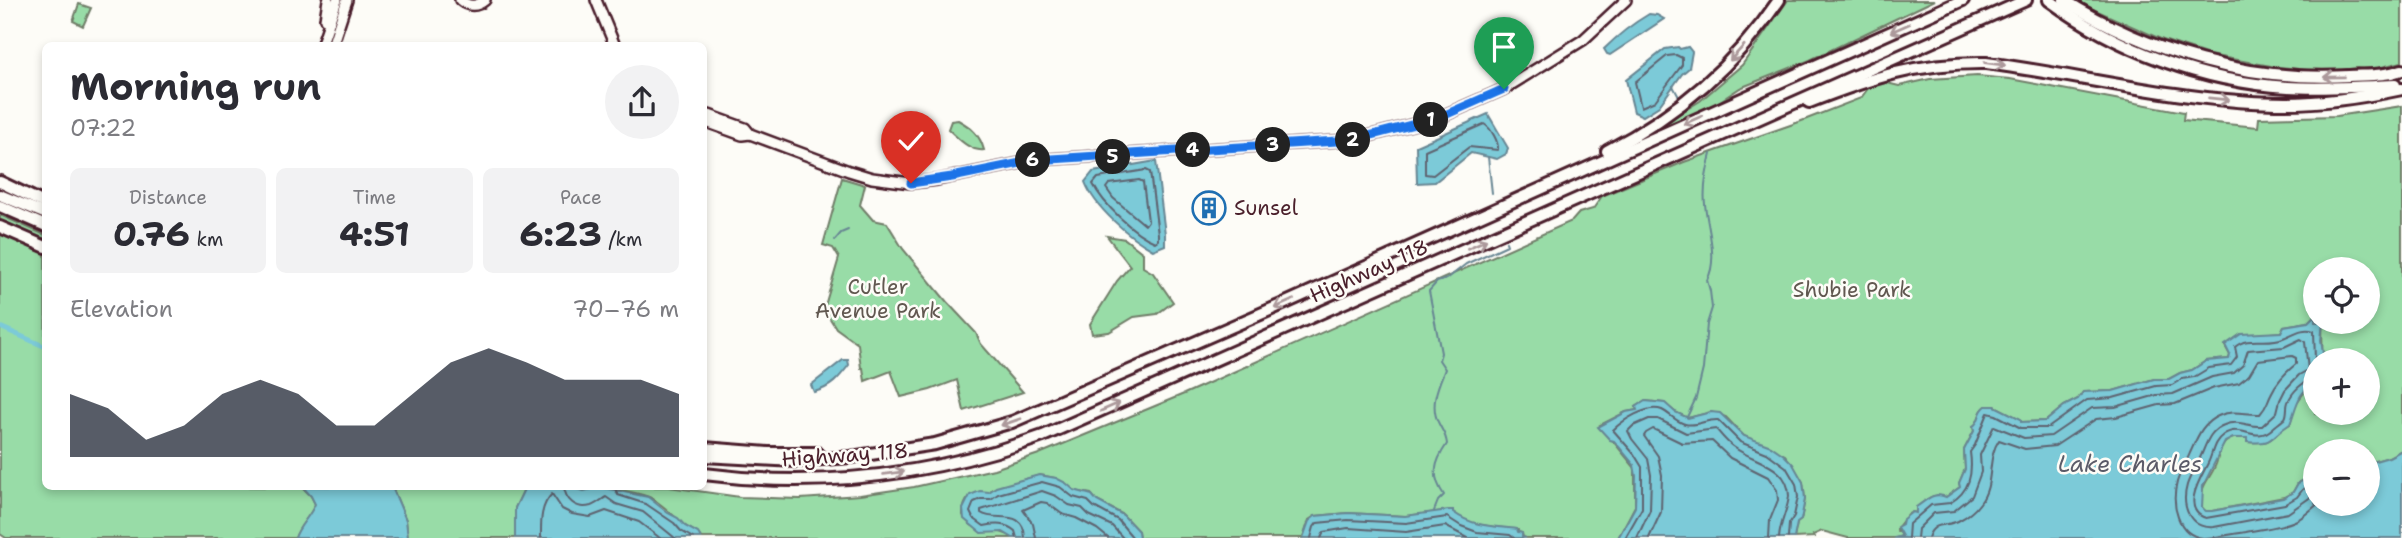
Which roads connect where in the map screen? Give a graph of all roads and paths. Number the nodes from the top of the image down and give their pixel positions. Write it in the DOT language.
graph roads {
  1 [pos="328,0"];
  2 [pos="337,0"];
  3 [pos="347,0"];
  4 [pos="460,0"];
  5 [pos="485,0"];
  6 [pos="596,0"];
  7 [pos="1626,0"];
  8 [pos="1779,0"];
  9 [pos="1963,0"];
  10 [pos="2026,0"];
  11 [pos="2058,1"];
  12 [pos="326,42"];
  13 [pos="326,42"];
  14 [pos="327,42"];
  15 [pos="613,42"];
  16 [pos="2402,70"];
  17 [pos="2402,78"];
  18 [pos="2402,84"];
  19 [pos="2367,86"];
  20 [pos="2402,89"];
  21 [pos="707,116"];
  22 [pos="1696,146"];
  23 [pos="5,184"];
  24 [pos="0,195"];
  25 [pos="42,199"];
  26 [pos="0,206"];
  27 [pos="42,212"];
  28 [pos="1462,223"];
  29 [pos="42,224"];
  30 [pos="0,227"];
  31 [pos="42,245"];
  32 [pos="707,448"];
  33 [pos="910,449"];
  34 [pos="707,457"];
  35 [pos="707,476"];
  1 -- 12 [label="street"];
  2 -- 13 [label="street"];
  3 -- 14 [label="street"];
  4 -- 5 [label="street"];
  6 -- 15 [label="street"];
  7 -- 21 [label="street"];
  8 -- 28 [label="highway, one-way"];
  9 -- 28 [label="highway, Highway 118, one-way"];
  10 -- 22 [label="highway, Highway 118"];
  16 -- 11 [label="highway, one-way"];
  11 -- 19 [label="highway"];
  17 -- 19 [label="highway"];
  18 -- 19 [label="highway"];
  22 -- 20 [label="highway, one-way"];
  35 -- 22 [label="highway, Highway 118, one-way"];
  23 -- 25 [label="highway"];
  24 -- 27 [label="highway"];
  26 -- 29 [label="highway"];
  28 -- 33 [label="highway, Highway 118, one-way"];
  30 -- 31 [label="highway"];
  32 -- 33 [label="highway"];
  33 -- 34 [label="highway, Highway 118"];
}
